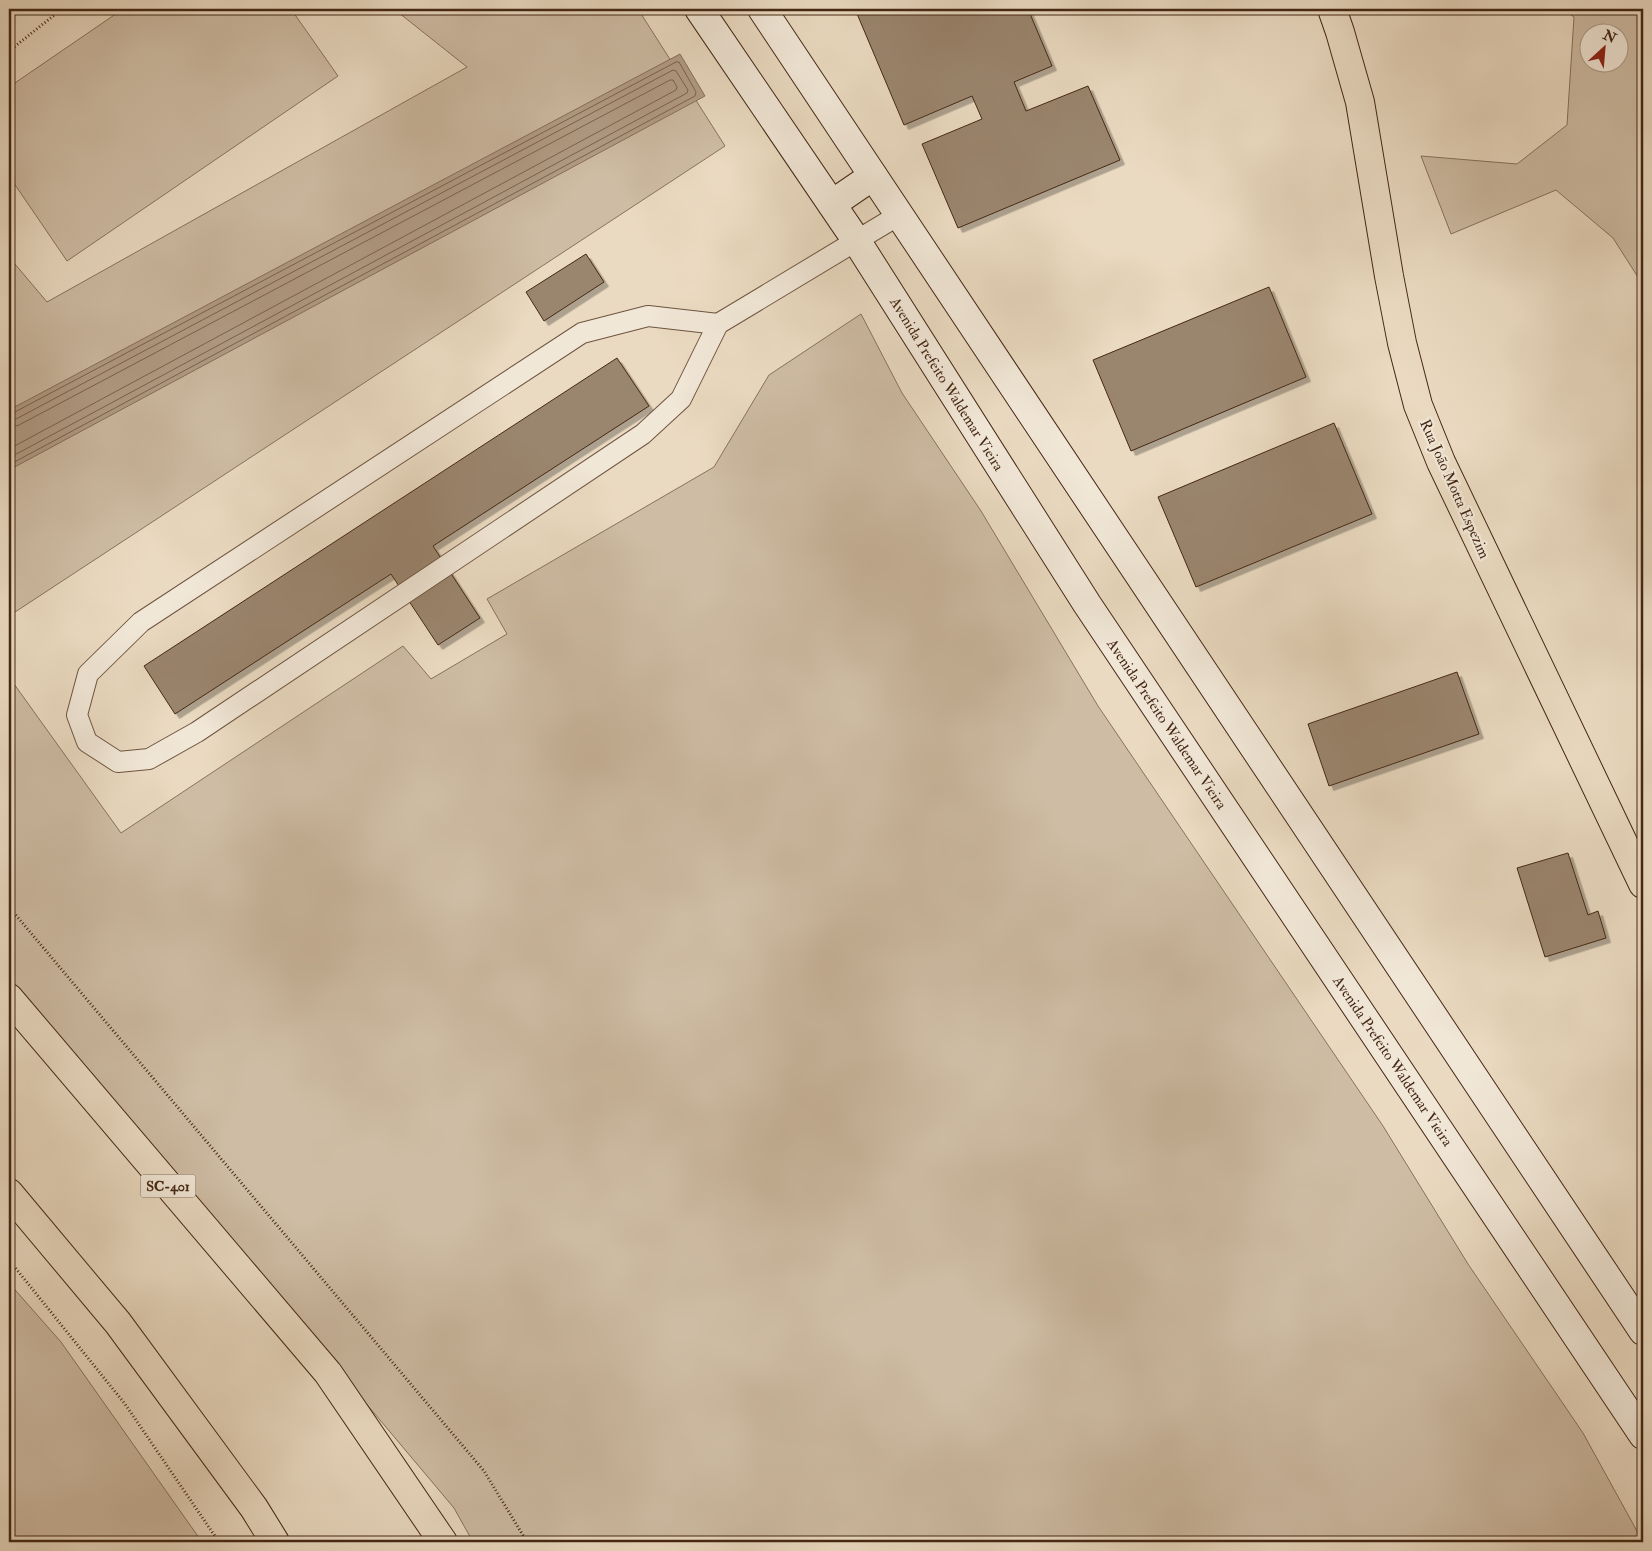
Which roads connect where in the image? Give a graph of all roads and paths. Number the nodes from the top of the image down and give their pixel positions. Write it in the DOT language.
graph roads {
  1 [pos="62,9"];
  2 [pos="699,9"];
  3 [pos="762,9"];
  4 [pos="1332,9"];
  5 [pos="9,51"];
  6 [pos="873,176"];
  7 [pos="832,204"];
  8 [pos="898,215"];
  9 [pos="856,240"];
  10 [pos="718,324"];
  11 [pos="1643,884"];
  12 [pos="9,907"];
  13 [pos="9,998"];
  14 [pos="9,1193"];
  15 [pos="9,1260"];
  16 [pos="1643,1332"];
  17 [pos="1643,1435"];
  18 [pos="219,1542"];
  19 [pos="275,1542"];
  20 [pos="443,1542"];
  21 [pos="527,1542"];
  1 -- 5 [label="path"];
  2 -- 7 [label="main road, Avenida Prefeito Waldemar Vieira"];
  3 -- 6 [label="main road"];
  4 -- 11 [label="main road, Rua João Motta Espezim"];
  6 -- 7 [label="main road"];
  6 -- 8 [label="main road"];
  7 -- 9 [label="main road, Avenida Prefeito Waldemar Vieira"];
  8 -- 9 [label="lane"];
  8 -- 16 [label="main road"];
  9 -- 10 [label="lane"];
  9 -- 17 [label="main road, Avenida Prefeito Waldemar Vieira"];
  10 -- 10 [label="lane"];
  12 -- 21 [label="path"];
  13 -- 20 [label="main road, SC-401"];
  14 -- 19 [label="main road"];
  15 -- 18 [label="path"];
}
